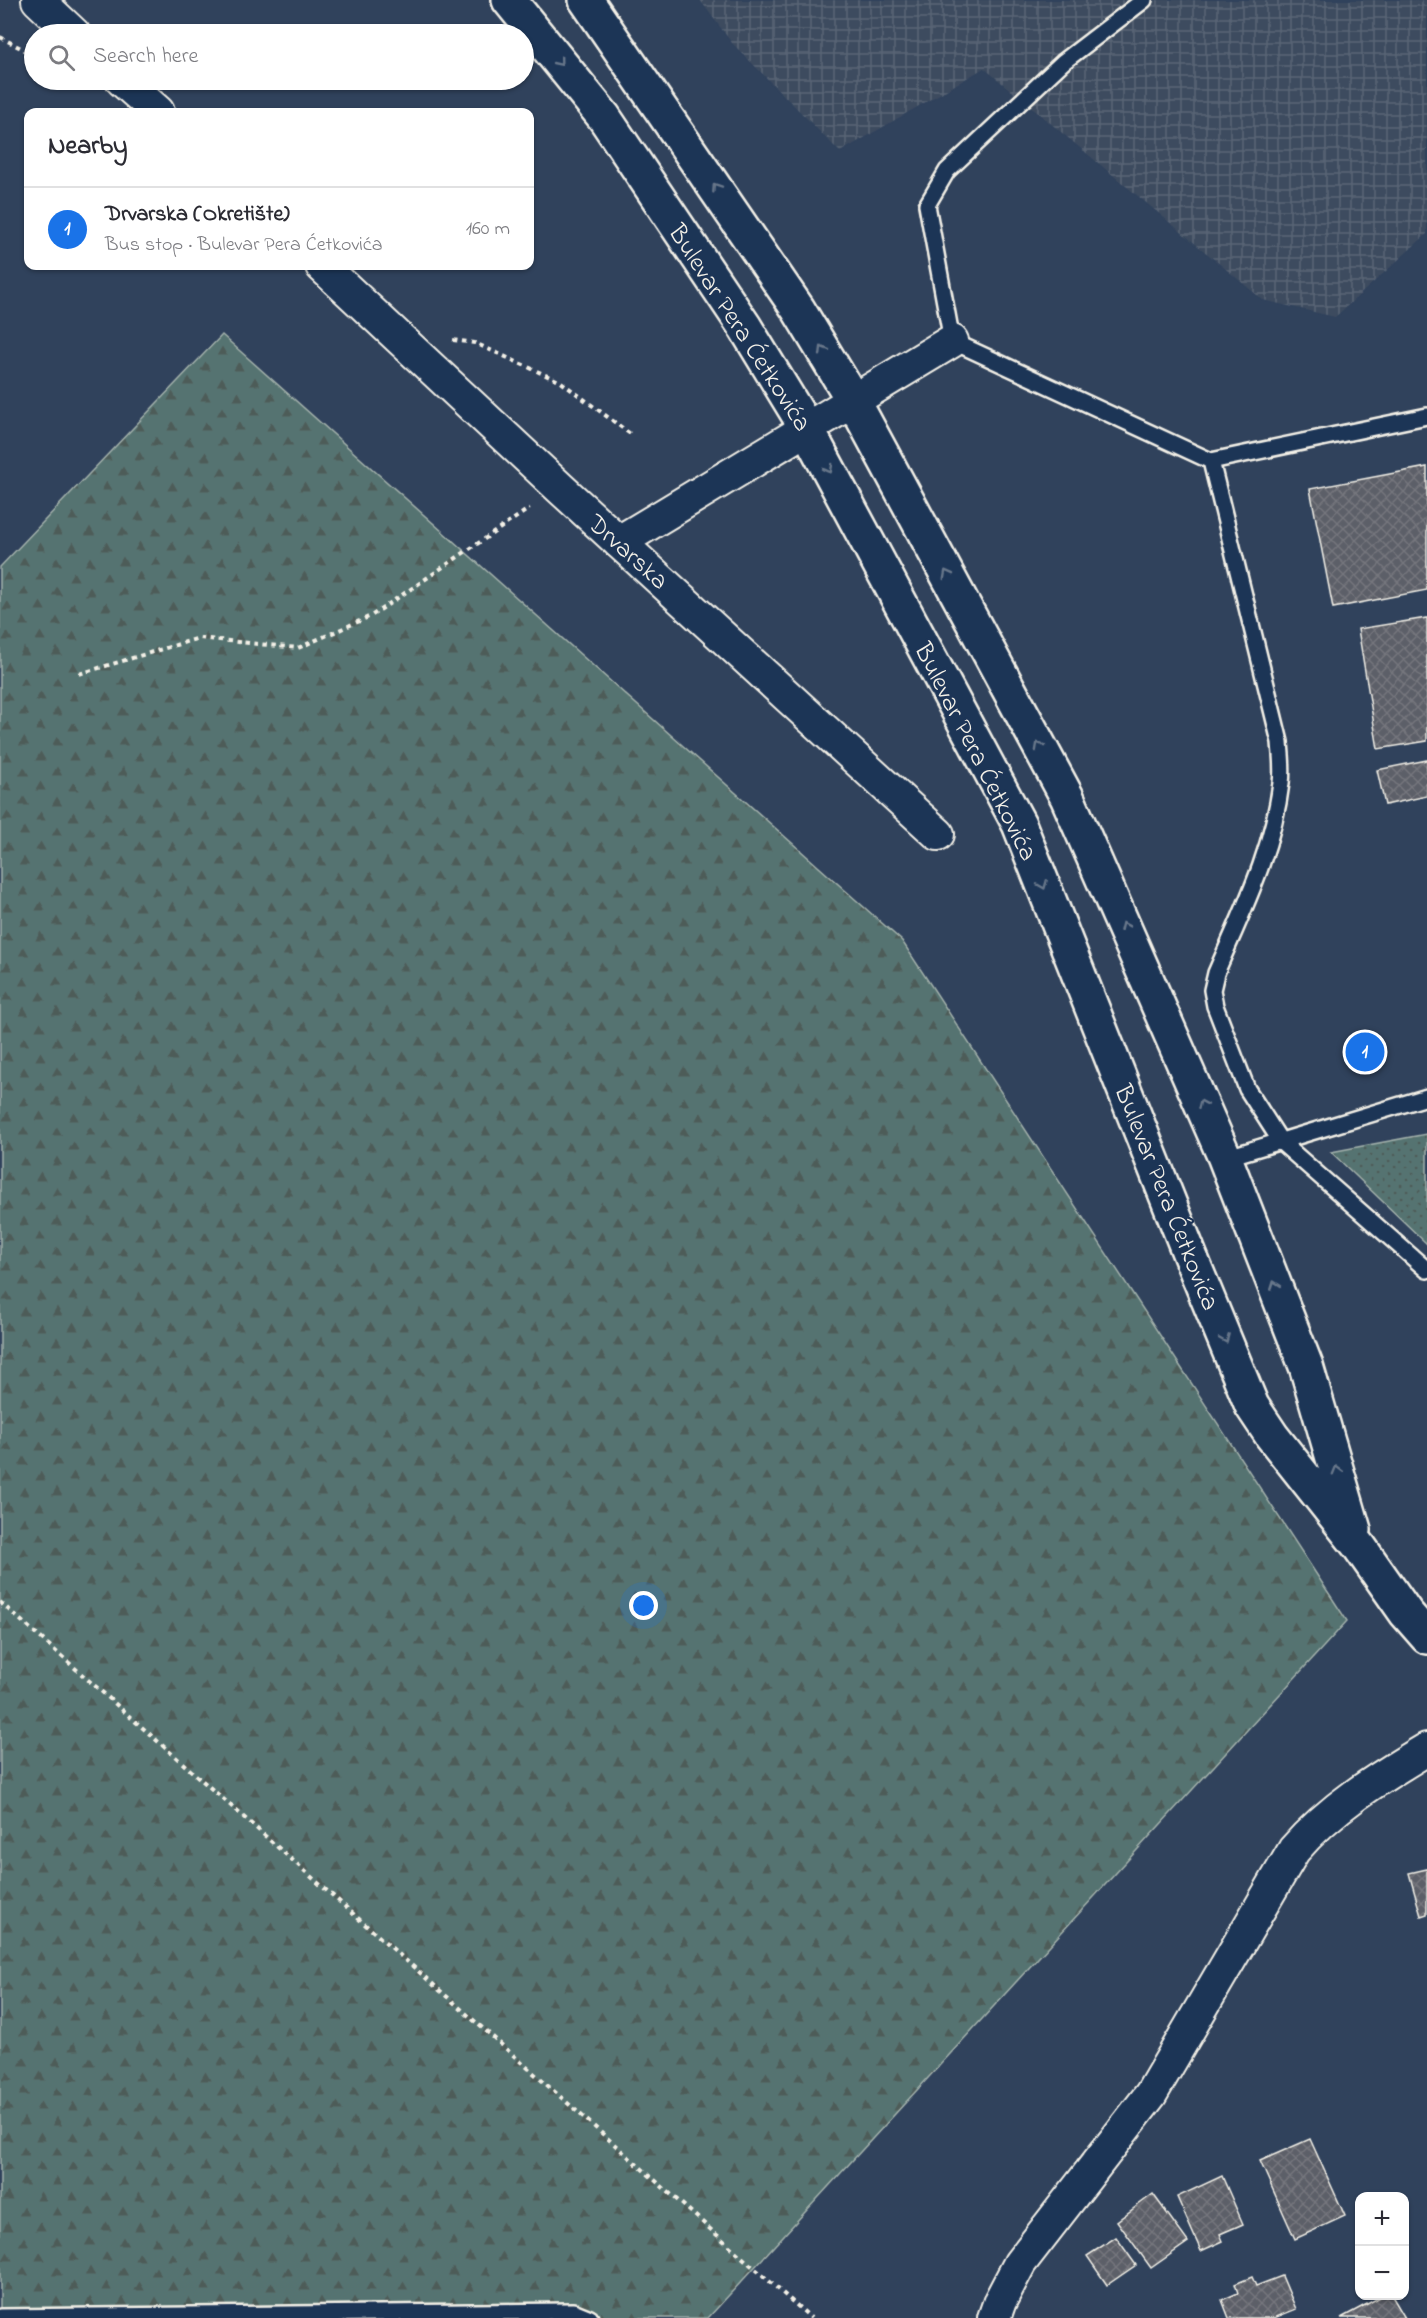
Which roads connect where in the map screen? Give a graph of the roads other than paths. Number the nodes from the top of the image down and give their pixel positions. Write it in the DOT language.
graph roads {
  1 [pos="38,0"];
  2 [pos="509,0"];
  3 [pos="586,0"];
  4 [pos="1144,0"];
  5 [pos="63,24"];
  6 [pos="528,24"];
  7 [pos="534,31"];
  8 [pos="134,90"];
  9 [pos="154,108"];
  10 [pos="326,270"];
  11 [pos="952,341"];
  12 [pos="853,400"];
  13 [pos="1427,416"];
  14 [pos="807,429"];
  15 [pos="1211,460"];
  16 [pos="619,542"];
  17 [pos="938,834"];
  18 [pos="1427,1097"];
  19 [pos="1281,1142"];
  20 [pos="1225,1158"];
  21 [pos="1427,1270"];
  22 [pos="1359,1546"];
  23 [pos="1427,1637"];
  24 [pos="1427,1749"];
  25 [pos="0,2317"];
  26 [pos="590,2318"];
  27 [pos="994,2318"];
  1 -- 5 [label="street"];
  2 -- 6 [label="main road, Bulevar Pera Ćetkovića, one-way"];
  12 -- 3 [label="main road, Bulevar Pera Ćetkovića, one-way"];
  4 -- 11 [label="lane"];
  7 -- 14 [label="main road, Bulevar Pera Ćetkovića, one-way"];
  8 -- 9 [label="street"];
  10 -- 16 [label="street, Drvarska"];
  11 -- 12 [label="street"];
  11 -- 15 [label="lane"];
  12 -- 14 [label="street"];
  20 -- 12 [label="main road, Bulevar Pera Ćetkovića, one-way"];
  13 -- 15 [label="lane"];
  14 -- 16 [label="street"];
  14 -- 22 [label="main road, Bulevar Pera Ćetkovića, one-way"];
  15 -- 19 [label="lane"];
  16 -- 17 [label="street, Drvarska"];
  18 -- 19 [label="lane"];
  19 -- 20 [label="lane"];
  19 -- 21 [label="lane"];
  22 -- 20 [label="main road, Bulevar Pera Ćetkovića, one-way"];
  22 -- 23 [label="main road, Bulevar Pera Ćetkovića"];
  24 -- 27 [label="street"];
  25 -- 26 [label="lane"];
}
